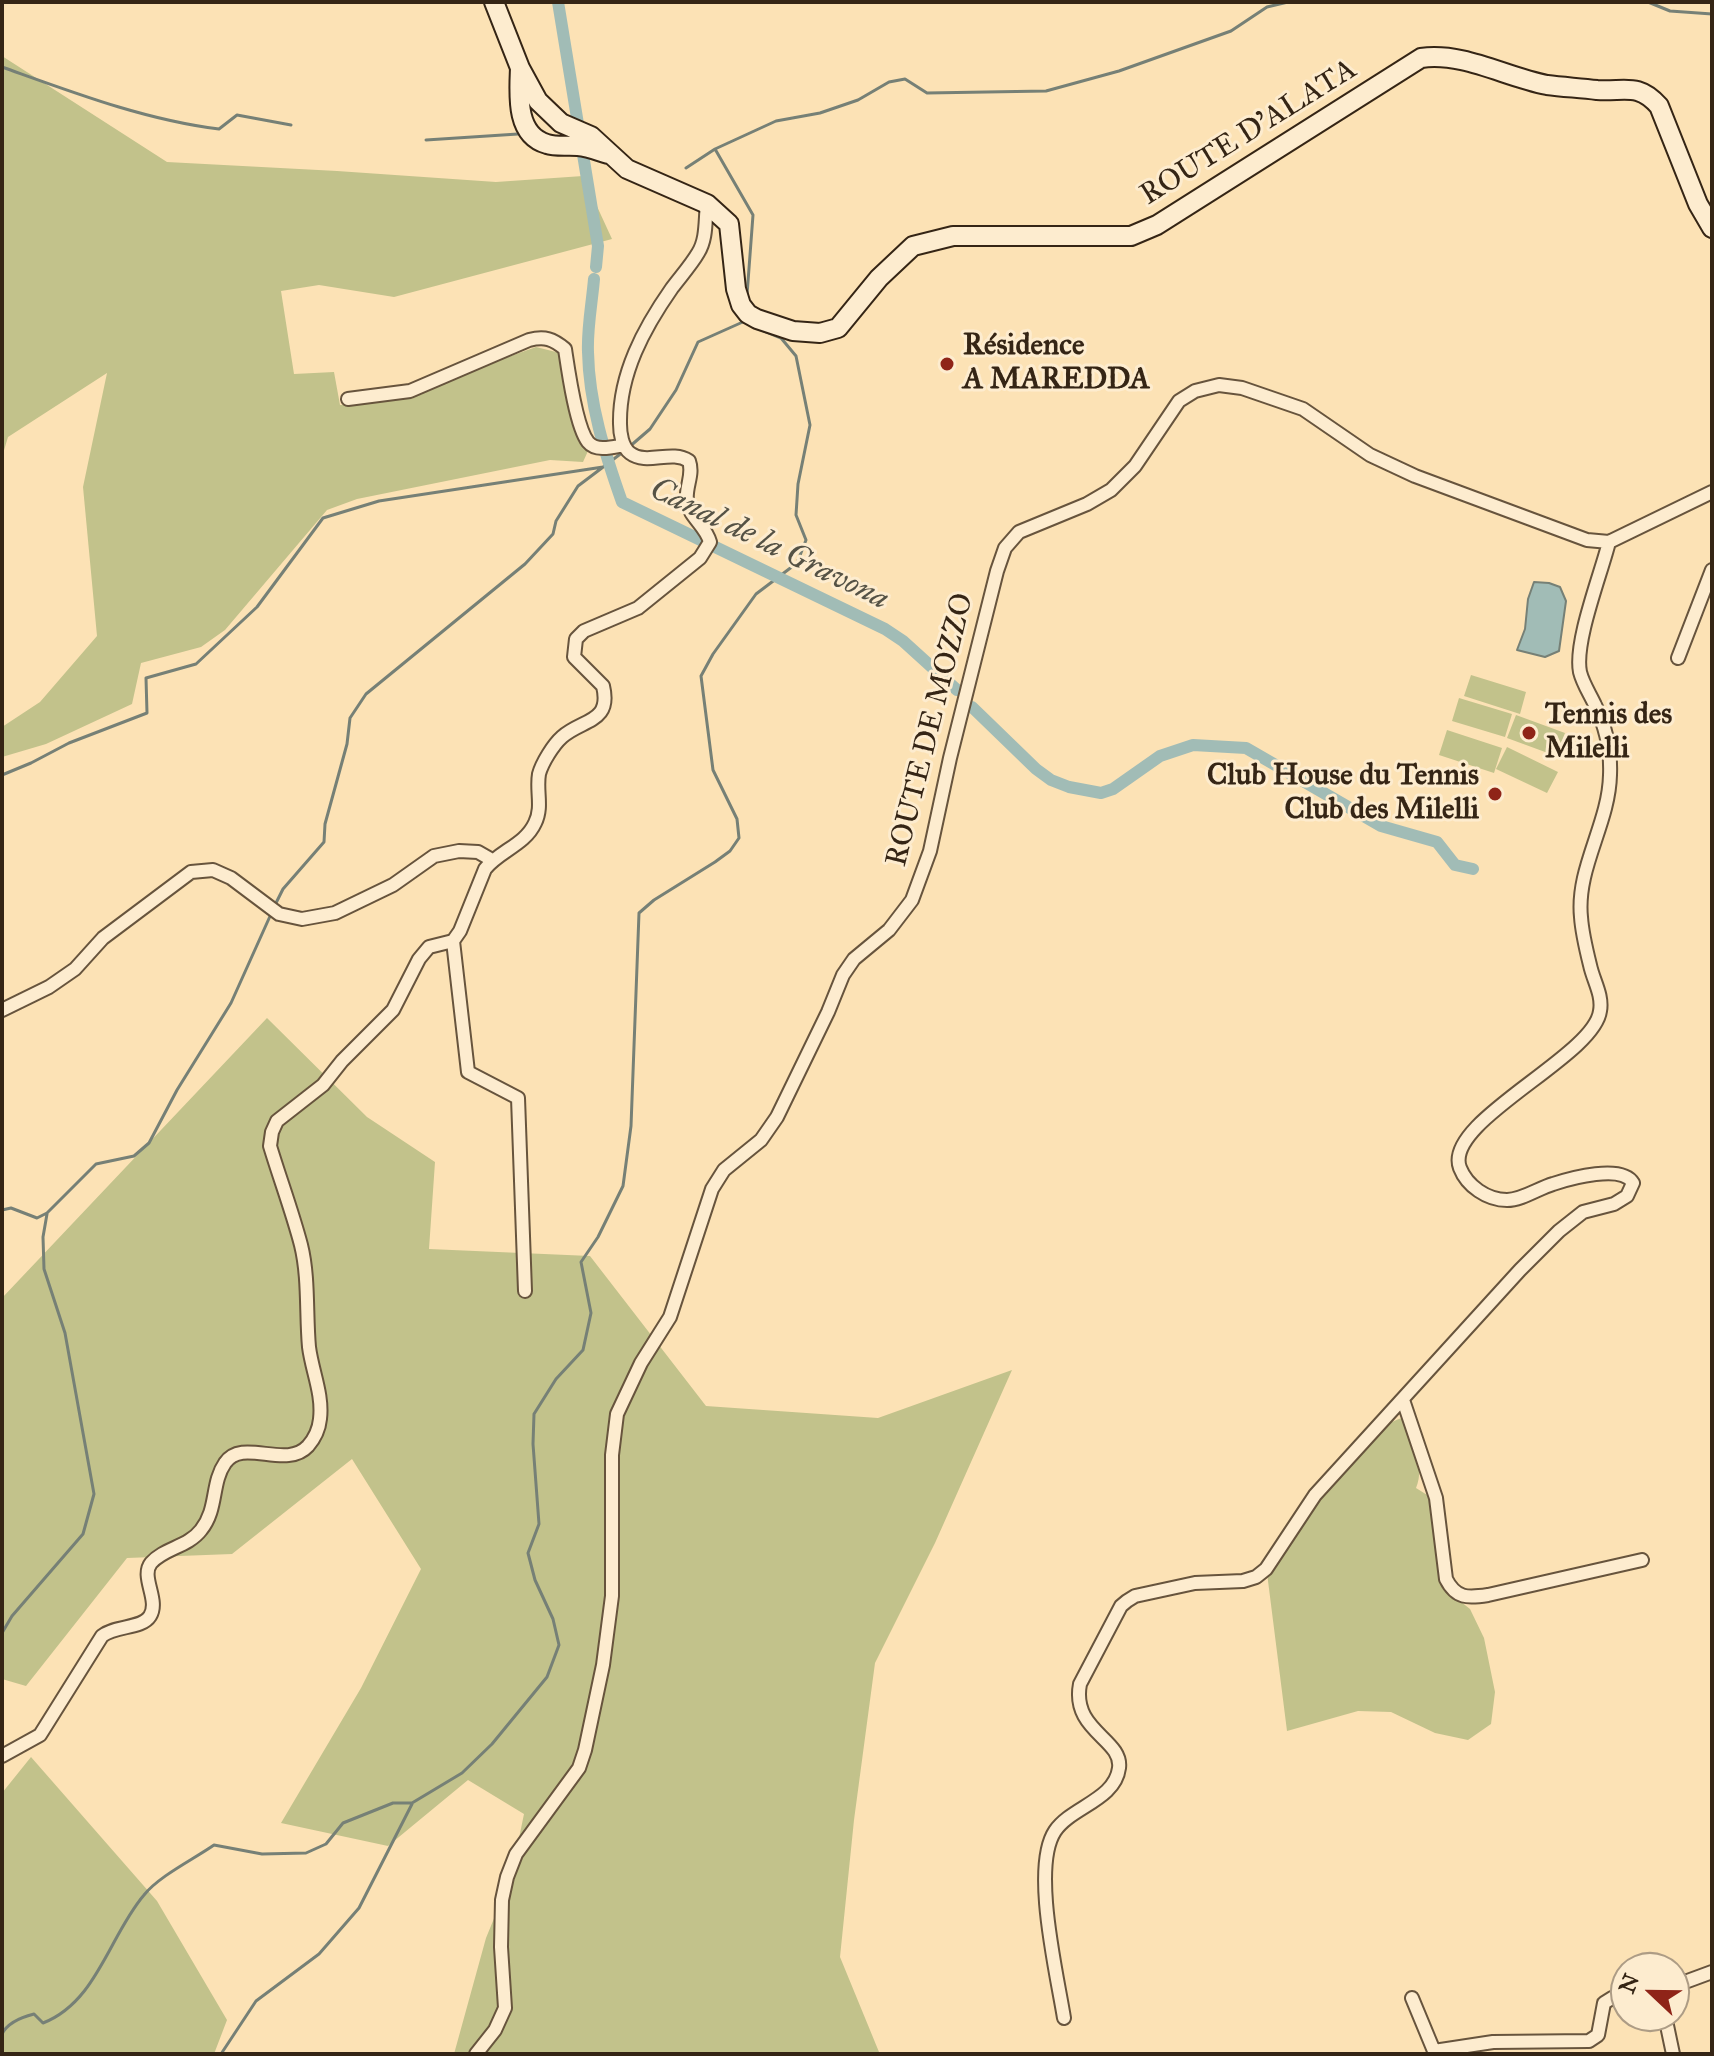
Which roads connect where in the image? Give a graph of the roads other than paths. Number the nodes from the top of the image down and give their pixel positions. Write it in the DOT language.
graph roads {
  1 [pos="494,2"];
  2 [pos="520,68"];
  3 [pos="561,123"];
  4 [pos="547,144"];
  5 [pos="614,157"];
  6 [pos="707,204"];
  7 [pos="1712,228"];
  8 [pos="348,399"];
  9 [pos="627,449"];
  10 [pos="1712,492"];
  11 [pos="1609,542"];
  12 [pos="1712,570"];
  13 [pos="1678,658"];
  14 [pos="492,860"];
  15 [pos="453,941"];
  16 [pos="2,1010"];
  17 [pos="525,1291"];
  18 [pos="1403,1400"];
  19 [pos="1642,1560"];
  20 [pos="2,1756"];
  21 [pos="1712,1972"];
  22 [pos="1690,1980"];
  23 [pos="1412,1998"];
  24 [pos="1610,1999"];
  25 [pos="1064,2018"];
  26 [pos="1668,2032"];
  27 [pos="1434,2052"];
  28 [pos="476,2054"];
  29 [pos="1673,2054"];
  1 -- 2 [label="street"];
  2 -- 3 [label="street"];
  2 -- 4 [label="street"];
  3 -- 4 [label="street"];
  3 -- 5 [label="street"];
  4 -- 5 [label="street"];
  5 -- 6 [label="street, ROUTE D'ALATA"];
  6 -- 7 [label="street, ROUTE D'ALATA"];
  6 -- 9 [label="street"];
  8 -- 9 [label="street"];
  9 -- 14 [label="street"];
  10 -- 11 [label="street"];
  11 -- 18 [label="street"];
  11 -- 28 [label="street, ROUTE DE MOZZO"];
  12 -- 13 [label="street"];
  14 -- 15 [label="street"];
  14 -- 16 [label="street"];
  15 -- 17 [label="street"];
  15 -- 20 [label="street"];
  18 -- 19 [label="street"];
  18 -- 25 [label="street"];
  21 -- 22 [label="street"];
  23 -- 27 [label="street"];
  24 -- 27 [label="street"];
  26 -- 29 [label="street"];
}
